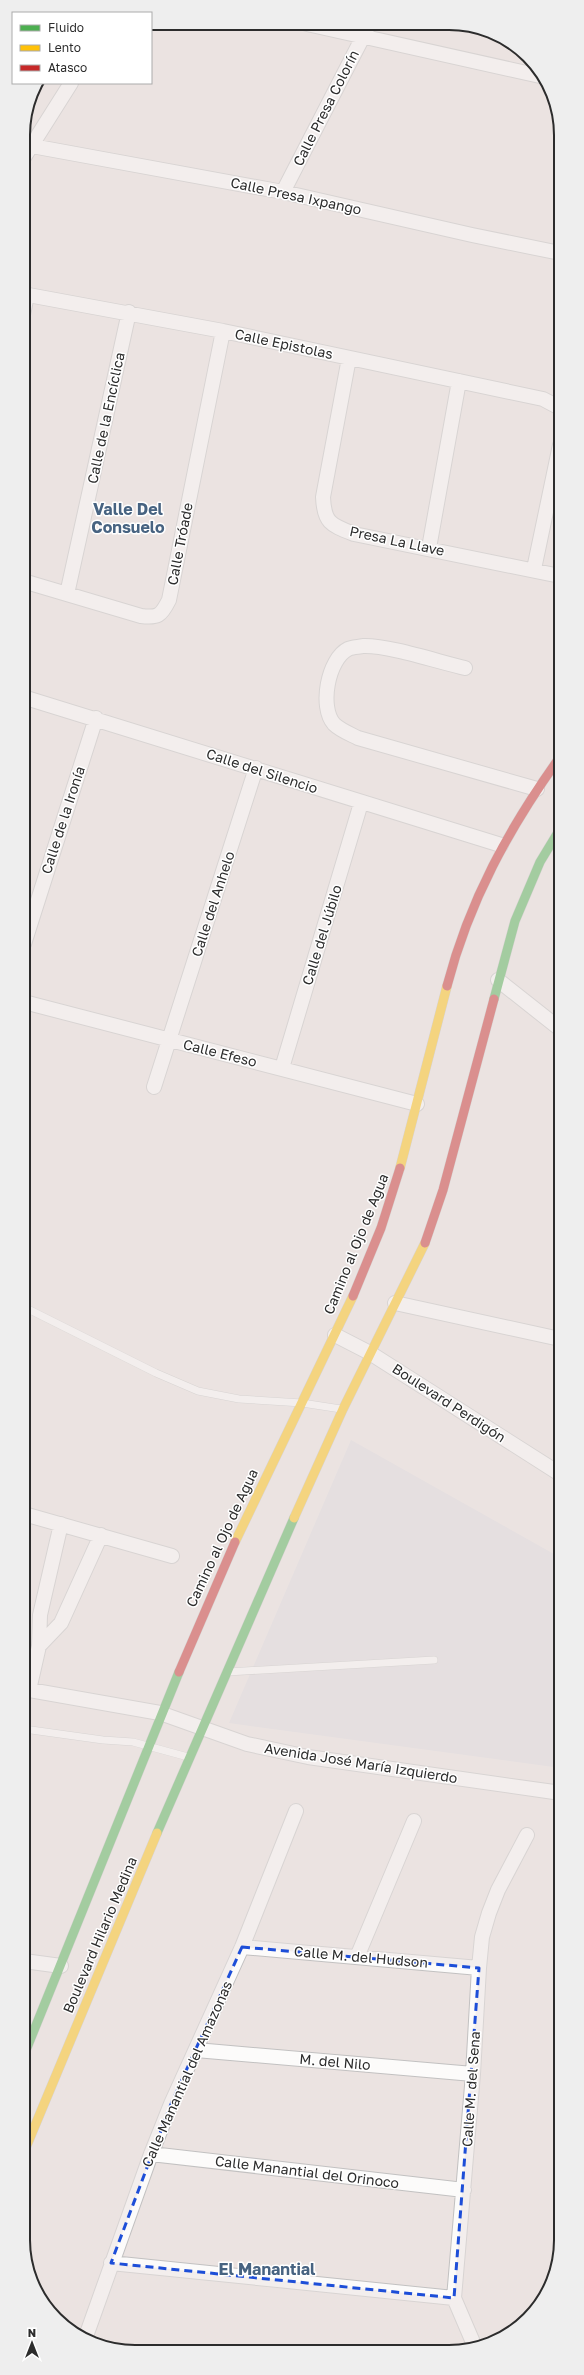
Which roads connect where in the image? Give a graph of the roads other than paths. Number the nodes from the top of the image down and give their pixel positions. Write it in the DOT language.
graph roads {
  1 [pos="366,30"];
  2 [pos="534,74"];
  3 [pos="70,84"];
  4 [pos="32,146"];
  5 [pos="30,149"];
  6 [pos="283,192"];
  7 [pos="554,252"];
  8 [pos="30,296"];
  9 [pos="129,312"];
  10 [pos="223,331"];
  11 [pos="349,358"];
  12 [pos="459,381"];
  13 [pos="554,405"];
  14 [pos="554,474"];
  15 [pos="429,548"];
  16 [pos="534,569"];
  17 [pos="554,574"];
  18 [pos="30,583"];
  19 [pos="67,594"];
  20 [pos="465,668"];
  21 [pos="30,698"];
  22 [pos="96,718"];
  23 [pos="554,765"];
  24 [pos="256,768"];
  25 [pos="537,788"];
  26 [pos="361,803"];
  27 [pos="554,839"];
  28 [pos="501,845"];
  29 [pos="30,925"];
  30 [pos="498,980"];
  31 [pos="30,1004"];
  32 [pos="554,1023"];
  33 [pos="170,1040"];
  34 [pos="282,1068"];
  35 [pos="154,1087"];
  36 [pos="417,1104"];
  37 [pos="395,1302"];
  38 [pos="30,1309"];
  39 [pos="335,1335"];
  40 [pos="554,1338"];
  41 [pos="370,1353"];
  42 [pos="302,1403"];
  43 [pos="343,1409"];
  44 [pos="554,1470"];
  45 [pos="30,1516"];
  46 [pos="61,1524"];
  47 [pos="101,1536"];
  48 [pos="172,1556"];
  49 [pos="39,1646"];
  50 [pos="434,1660"];
  51 [pos="226,1672"];
  52 [pos="30,1676"];
  53 [pos="30,1690"];
  54 [pos="160,1713"];
  55 [pos="201,1729"];
  56 [pos="30,1731"];
  57 [pos="148,1745"];
  58 [pos="189,1758"];
  59 [pos="554,1792"];
  60 [pos="296,1811"];
  61 [pos="414,1822"];
  62 [pos="527,1835"];
  63 [pos="242,1947"];
  64 [pos="357,1957"];
  65 [pos="30,1962"];
  66 [pos="61,1966"];
  67 [pos="479,1968"];
  68 [pos="30,2041"];
  69 [pos="196,2050"];
  70 [pos="473,2074"];
  71 [pos="30,2138"];
  72 [pos="151,2154"];
  73 [pos="464,2190"];
  74 [pos="111,2263"];
  75 [pos="454,2298"];
  76 [pos="87,2333"];
  77 [pos="474,2342"];
  1 -- 2 [label="street"];
  1 -- 6 [label="street, Calle Presa Colorín"];
  3 -- 4 [label="street"];
  4 -- 5 [label="street"];
  4 -- 6 [label="street, Calle Presa Ixpango"];
  6 -- 7 [label="street, Calle Presa Ixpango"];
  8 -- 9 [label="street, Calle Epistolas"];
  9 -- 10 [label="street, Calle Epistolas"];
  9 -- 19 [label="street, Calle de la Encíclica"];
  10 -- 11 [label="street, Calle Epistolas"];
  10 -- 19 [label="street, Calle Tróade"];
  11 -- 12 [label="street, Calle Epistolas"];
  11 -- 15 [label="street, Presa La Llave"];
  12 -- 13 [label="street, Calle Epistolas"];
  12 -- 15 [label="street"];
  14 -- 16 [label="street"];
  15 -- 16 [label="street, Presa La Llave"];
  16 -- 17 [label="street, Presa La Llave"];
  18 -- 19 [label="street, Calle Tróade"];
  20 -- 25 [label="street"];
  21 -- 22 [label="street, Calle del Silencio"];
  22 -- 24 [label="street, Calle del Silencio"];
  22 -- 29 [label="street, Calle de la Ironía"];
  23 -- 25 [label="street, Camino al Ojo de Agua"];
  24 -- 26 [label="street, Calle del Silencio"];
  24 -- 33 [label="street, Calle del Anhelo"];
  25 -- 28 [label="street, Camino al Ojo de Agua"];
  26 -- 28 [label="street, Calle del Silencio"];
  26 -- 34 [label="street, Calle del Júbilo"];
  27 -- 30 [label="street"];
  28 -- 36 [label="street, Camino al Ojo de Agua"];
  30 -- 32 [label="street"];
  30 -- 37 [label="street"];
  31 -- 33 [label="street, Calle Efeso"];
  33 -- 34 [label="street, Calle Efeso"];
  33 -- 35 [label="street, Calle del Anhelo"];
  34 -- 36 [label="street, Calle Efeso"];
  36 -- 39 [label="street, Camino al Ojo de Agua"];
  37 -- 40 [label="street"];
  37 -- 41 [label="street"];
  38 -- 42 [label="lane"];
  39 -- 41 [label="street, Boulevard Perdigón"];
  39 -- 42 [label="street, Camino al Ojo de Agua"];
  41 -- 43 [label="street"];
  41 -- 44 [label="street, Boulevard Perdigón"];
  42 -- 43 [label="lane"];
  42 -- 54 [label="street, Camino al Ojo de Agua"];
  43 -- 51 [label="street"];
  45 -- 46 [label="street"];
  46 -- 47 [label="street"];
  46 -- 49 [label="street"];
  47 -- 48 [label="street"];
  47 -- 49 [label="street"];
  49 -- 52 [label="street"];
  50 -- 51 [label="lane"];
  51 -- 55 [label="street"];
  53 -- 54 [label="street, Avenida José María Izquierdo"];
  54 -- 55 [label="street, Avenida José María Izquierdo"];
  54 -- 57 [label="street, Boulevard Hilario Medina"];
  55 -- 58 [label="street, Boulevard Hilario Medina"];
  55 -- 59 [label="street, Avenida José María Izquierdo"];
  56 -- 57 [label="lane"];
  57 -- 58 [label="lane"];
  57 -- 66 [label="street, Boulevard Hilario Medina"];
  58 -- 71 [label="street, Boulevard Hilario Medina"];
  60 -- 63 [label="street, Calle Manantial del Amazonas"];
  61 -- 64 [label="street"];
  62 -- 67 [label="street, Calle M. del Sena"];
  63 -- 64 [label="street, Calle M. del Hudson"];
  63 -- 69 [label="street, Calle Manantial del Amazonas"];
  64 -- 67 [label="street, Calle M. del Hudson"];
  65 -- 66 [label="street"];
  66 -- 68 [label="street, Boulevard Hilario Medina"];
  67 -- 70 [label="street, Calle M. del Sena"];
  69 -- 70 [label="street, M. del Nilo"];
  69 -- 72 [label="street, Calle Manantial del Amazonas"];
  70 -- 73 [label="street, Calle M. del Sena"];
  72 -- 73 [label="street, Calle Manantial del Orinoco"];
  72 -- 74 [label="street, Calle Manantial del Amazonas"];
  73 -- 75 [label="street, Calle M. del Sena"];
  74 -- 75 [label="street"];
  74 -- 76 [label="street, Calle Manantial del Amazonas"];
  75 -- 77 [label="street, Calle M. del Sena"];
}
